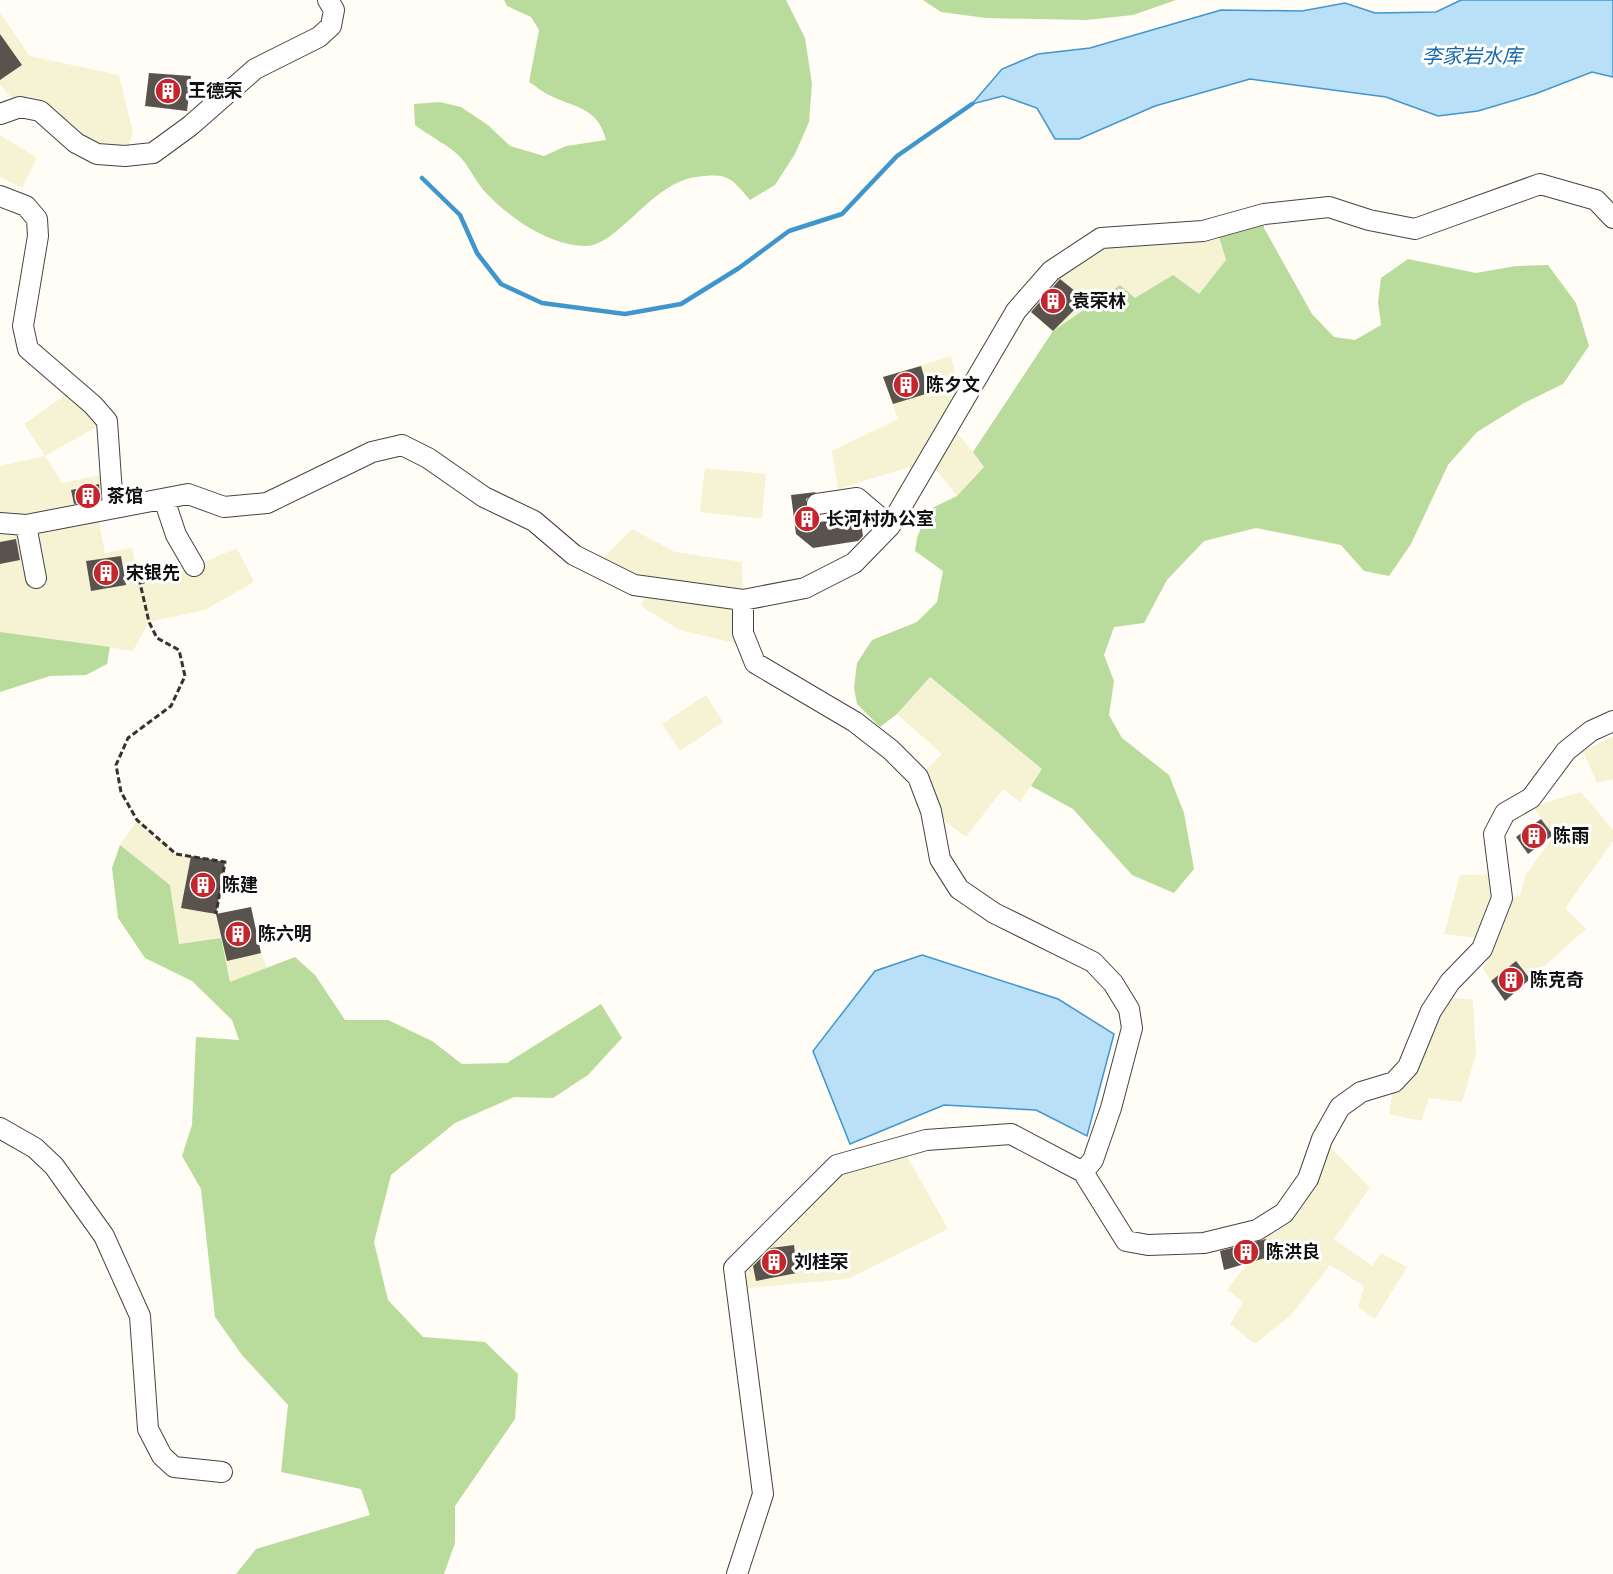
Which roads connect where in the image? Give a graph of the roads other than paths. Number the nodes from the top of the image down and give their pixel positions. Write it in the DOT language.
graph roads {
  1 [pos="328,0"];
  2 [pos="0,114"];
  3 [pos="0,195"];
  4 [pos="1613,218"];
  5 [pos="164,499"];
  6 [pos="818,504"];
  7 [pos="113,508"];
  8 [pos="0,523"];
  9 [pos="26,525"];
  10 [pos="890,526"];
  11 [pos="194,566"];
  12 [pos="36,578"];
  13 [pos="743,600"];
  14 [pos="1613,721"];
  15 [pos="0,1128"];
  16 [pos="1083,1172"];
  17 [pos="222,1472"];
  18 [pos="737,1574"];
  1 -- 2 [label="street"];
  3 -- 7 [label="street"];
  4 -- 10 [label="street"];
  5 -- 7 [label="street"];
  5 -- 11 [label="street"];
  5 -- 13 [label="street"];
  6 -- 10 [label="street"];
  7 -- 9 [label="street"];
  8 -- 9 [label="street"];
  9 -- 12 [label="street"];
  10 -- 13 [label="street"];
  13 -- 16 [label="street"];
  14 -- 16 [label="street"];
  15 -- 17 [label="street"];
  16 -- 18 [label="street"];
}
